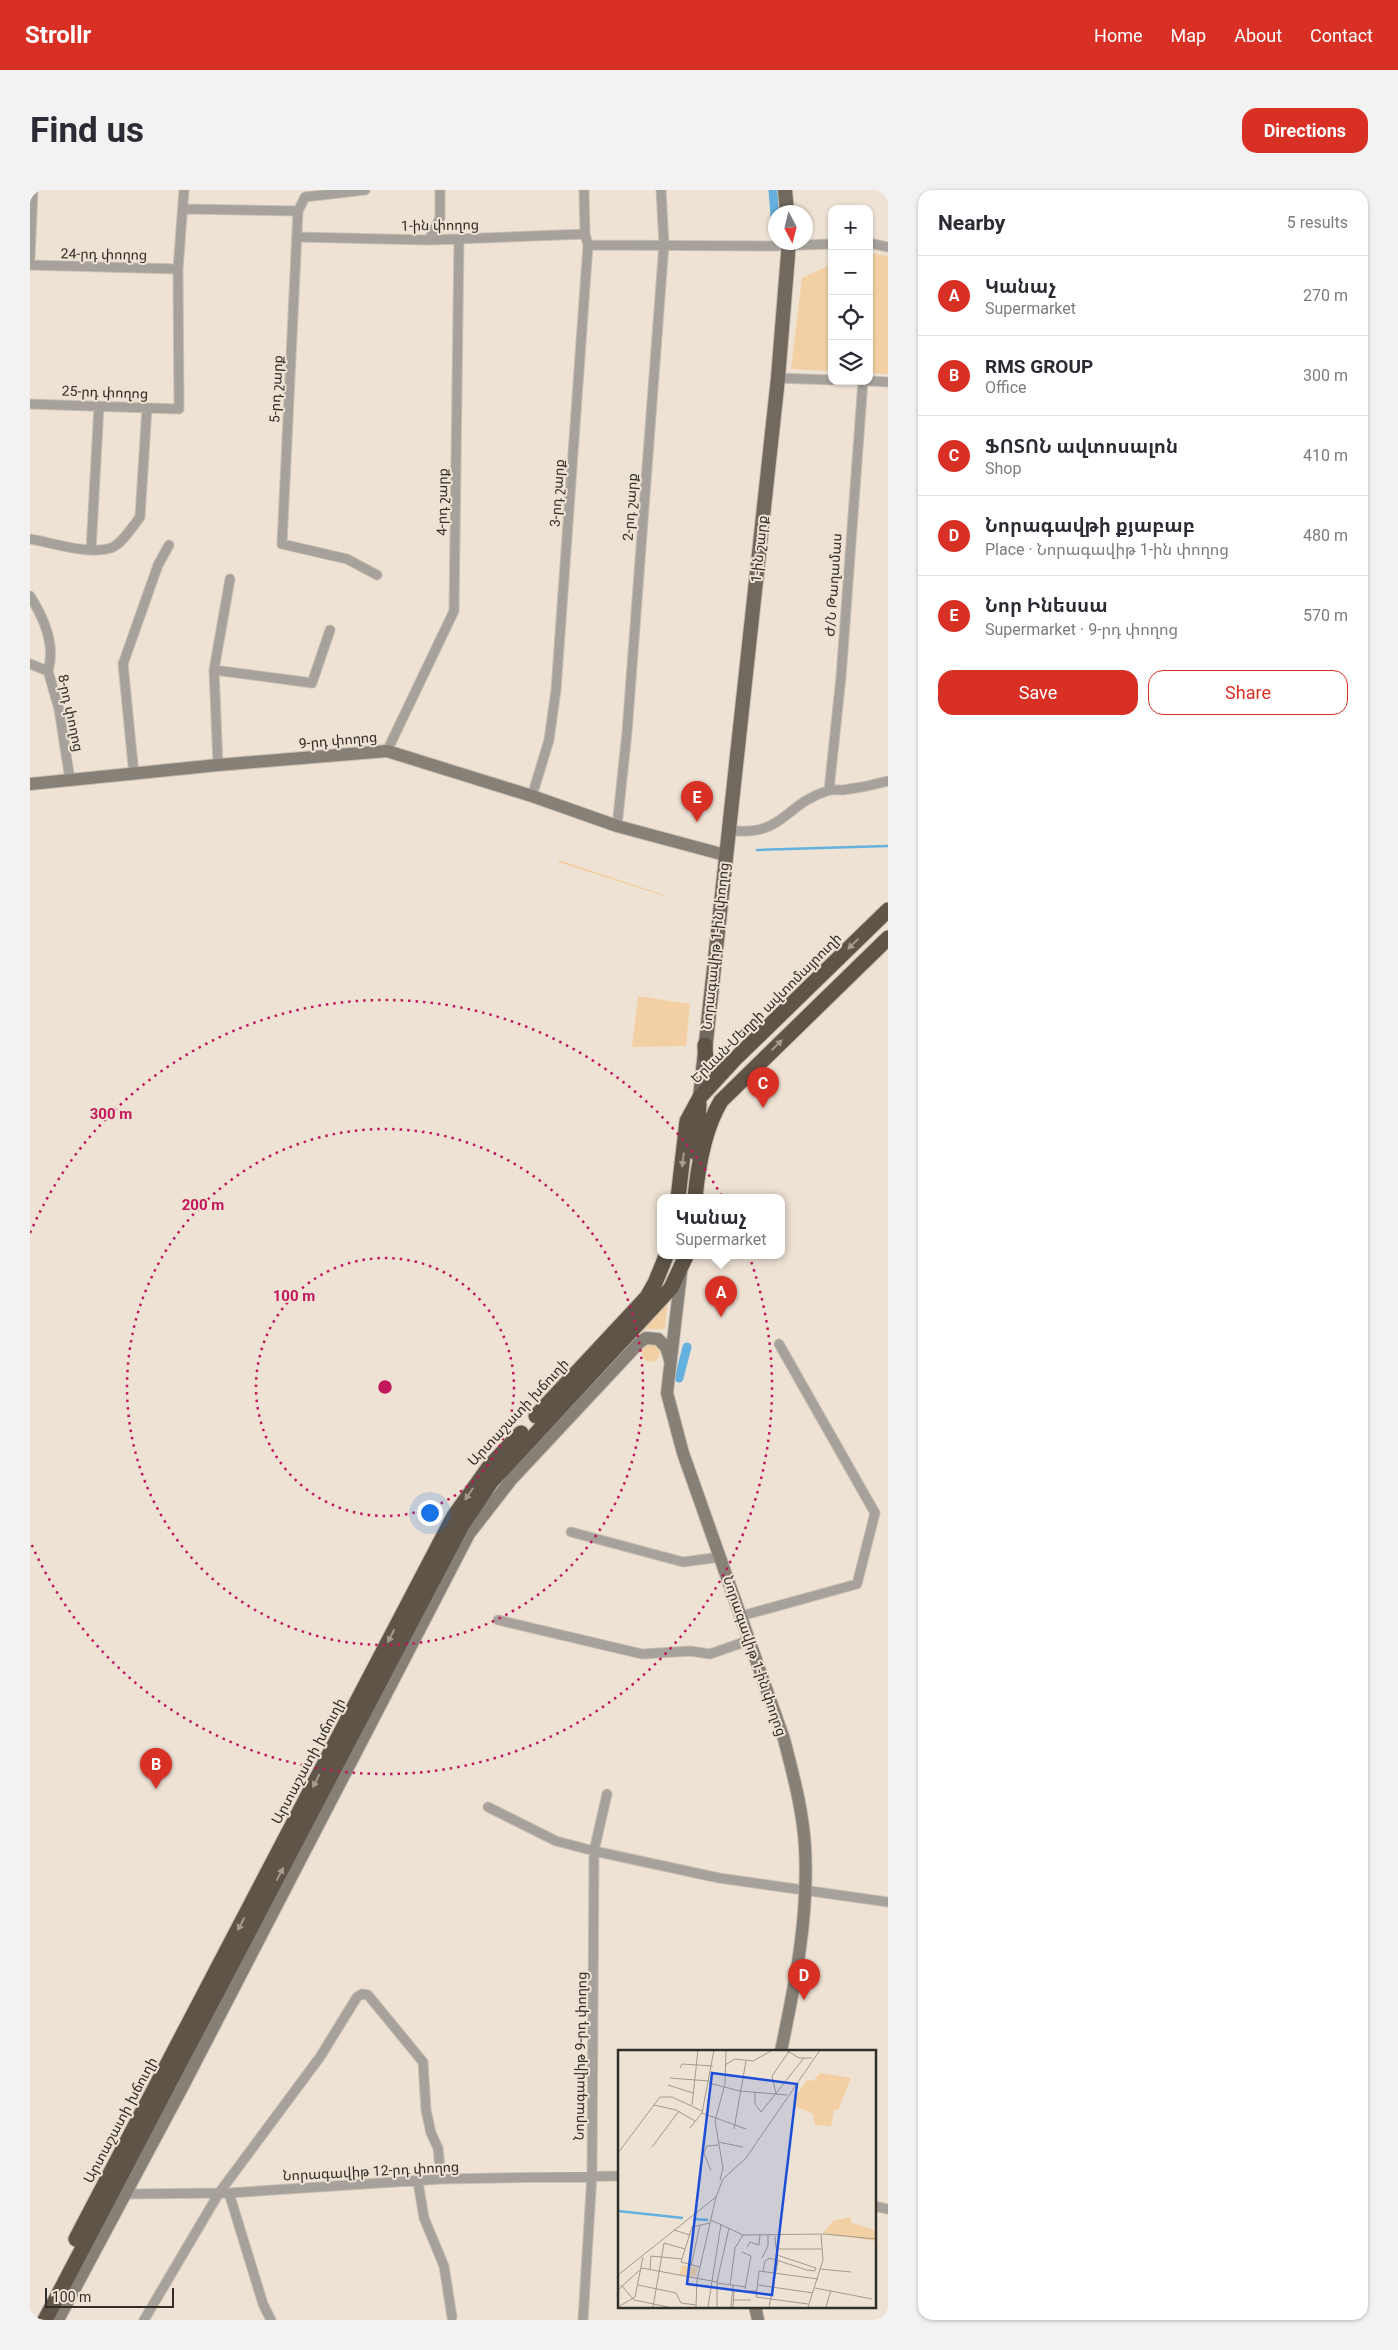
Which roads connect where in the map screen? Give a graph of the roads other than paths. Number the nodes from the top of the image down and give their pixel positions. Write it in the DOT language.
graph roads {
  1 [pos="33,190"];
  2 [pos="184,190"];
  3 [pos="365,190"];
  4 [pos="440,190"];
  5 [pos="584,190"];
  6 [pos="661,190"];
  7 [pos="786,190"];
  8 [pos="787,205"];
  9 [pos="184,209"];
  10 [pos="298,211"];
  11 [pos="585,234"];
  12 [pos="297,237"];
  13 [pos="459,239"];
  14 [pos="429,240"];
  15 [pos="873,243"];
  16 [pos="664,244"];
  17 [pos="768,244"];
  18 [pos="813,244"];
  19 [pos="828,244"];
  20 [pos="588,245"];
  21 [pos="888,247"];
  22 [pos="789,250"];
  23 [pos="30,258"];
  24 [pos="30,266"];
  25 [pos="178,269"];
  26 [pos="778,378"];
  27 [pos="828,380"];
  28 [pos="873,381"];
  29 [pos="888,382"];
  30 [pos="864,385"];
  31 [pos="30,404"];
  32 [pos="99,406"];
  33 [pos="147,408"];
  34 [pos="30,539"];
  35 [pos="169,545"];
  36 [pos="92,550"];
  37 [pos="377,575"];
  38 [pos="230,579"];
  39 [pos="30,596"];
  40 [pos="330,630"];
  41 [pos="30,664"];
  42 [pos="214,670"];
  43 [pos="48,671"];
  44 [pos="387,751"];
  45 [pos="218,765"];
  46 [pos="134,775"];
  47 [pos="70,780"];
  48 [pos="888,781"];
  49 [pos="30,784"];
  50 [pos="828,790"];
  51 [pos="532,796"];
  52 [pos="617,826"];
  53 [pos="728,830"];
  54 [pos="725,856"];
  55 [pos="888,910"];
  56 [pos="888,938"];
  57 [pos="705,1045"];
  58 [pos="735,1059"];
  59 [pos="700,1097"];
  60 [pos="697,1181"];
  61 [pos="678,1194"];
  62 [pos="695,1194"];
  63 [pos="665,1259"];
  64 [pos="682,1260"];
  65 [pos="779,1344"];
  66 [pos="670,1360"];
  67 [pos="571,1532"];
  68 [pos="720,1558"];
  69 [pos="740,1616"];
  70 [pos="498,1620"];
  71 [pos="750,1640"];
  72 [pos="607,1794"];
  73 [pos="488,1807"];
  74 [pos="594,1850"];
  75 [pos="805,1890"];
  76 [pos="888,1902"];
  77 [pos="782,2050"];
  78 [pos="592,2175"];
  79 [pos="618,2176"];
  80 [pos="441,2180"];
  81 [pos="418,2182"];
  82 [pos="219,2193"];
  83 [pos="229,2193"];
  84 [pos="124,2194"];
  85 [pos="452,2317"];
  86 [pos="33,2320"];
  87 [pos="45,2320"];
  88 [pos="58,2320"];
  89 [pos="144,2320"];
  90 [pos="271,2320"];
  91 [pos="583,2320"];
  1 -- 23 [label="street"];
  2 -- 9 [label="street"];
  3 -- 10 [label="street"];
  4 -- 14 [label="street"];
  5 -- 11 [label="street, 3-րդ շարք"];
  6 -- 16 [label="street, 2-րդ շարք"];
  7 -- 8 [label="main road"];
  9 -- 10 [label="street"];
  9 -- 25 [label="street"];
  10 -- 12 [label="street, 5-րդ շարք"];
  11 -- 13 [label="street, 1-ին փողոց"];
  11 -- 20 [label="street, 3-րդ շարք"];
  12 -- 14 [label="street, 1-ին փողոց"];
  12 -- 37 [label="street, 5-րդ շարք"];
  13 -- 14 [label="street, 1-ին փողոց"];
  13 -- 44 [label="street, 4-րդ շարք"];
  15 -- 21 [label="street"];
  16 -- 17 [label="street"];
  16 -- 20 [label="street"];
  16 -- 52 [label="street, 2-րդ շարք"];
  18 -- 19 [label="street"];
  20 -- 51 [label="street, 3-րդ շարք"];
  22 -- 26 [label="main road, 1-ին շարք"];
  24 -- 25 [label="street, 24-րդ փողոց"];
  25 -- 33 [label="street, 25-րդ փողոց"];
  26 -- 27 [label="street"];
  26 -- 53 [label="main road, 1-ին շարք"];
  28 -- 29 [label="street"];
  30 -- 50 [label="street, Ժ/Ն Թաղամաս"];
  31 -- 32 [label="street, 25-րդ փողոց"];
  32 -- 33 [label="street, 25-րդ փողոց"];
  32 -- 36 [label="street"];
  33 -- 36 [label="street"];
  34 -- 36 [label="street"];
  35 -- 46 [label="street"];
  38 -- 42 [label="street"];
  39 -- 43 [label="street"];
  40 -- 42 [label="street"];
  41 -- 43 [label="street, 8-րդ փողոց"];
  42 -- 45 [label="street"];
  43 -- 47 [label="street, 8-րդ փողոց"];
  44 -- 45 [label="street, 9-րդ փողոց"];
  44 -- 51 [label="street, 9-րդ փողոց"];
  45 -- 46 [label="street, 9-րդ փողոց"];
  46 -- 47 [label="street, 9-րդ փողոց"];
  47 -- 49 [label="street, 9-րդ փողոց"];
  48 -- 50 [label="street"];
  50 -- 53 [label="street"];
  51 -- 52 [label="street, 9-րդ փողոց"];
  52 -- 54 [label="street, 9-րդ փողոց"];
  53 -- 54 [label="main road, 1-ին շարք"];
  54 -- 57 [label="main road, Նորագավիթ 1-ին փողոց"];
  55 -- 58 [label="highway, Երևան-Մեղրի ավտոմայրուղի, one-way"];
  60 -- 56 [label="highway, one-way"];
  57 -- 58 [label="highway"];
  57 -- 59 [label="main road, Նորագավիթ 1-ին փողոց"];
  58 -- 59 [label="highway, Երևան-Մեղրի ավտոմայրուղի"];
  59 -- 60 [label="highway"];
  59 -- 61 [label="highway, Երևան-Մեղրի ավտոմայրուղի, one-way"];
  60 -- 62 [label="highway"];
  63 -- 86 [label="highway, Արտաշատի խճուղի, one-way"];
  64 -- 66 [label="street, Նորագավիթ 1-ին փողոց"];
  87 -- 64 [label="highway, Արտաշատի խճուղի, one-way"];
  65 -- 69 [label="street"];
  66 -- 68 [label="street, Նորագավիթ 1-ին փողոց"];
  66 -- 84 [label="street"];
  67 -- 68 [label="street"];
  68 -- 69 [label="street, Նորագավիթ 1-ին փողոց"];
  69 -- 71 [label="street, Նորագավիթ 1-ին փողոց"];
  70 -- 71 [label="street"];
  71 -- 75 [label="street, Նորագավիթ 1-ին փողոց"];
  72 -- 74 [label="street, Նորագավիթ 9-րդ փողոց"];
  73 -- 74 [label="street"];
  74 -- 75 [label="street"];
  74 -- 78 [label="street, Նորագավիթ 9-րդ փողոց"];
  75 -- 76 [label="street"];
  75 -- 77 [label="street, Նորագավիթ 1-ին փողոց"];
  78 -- 79 [label="street, Նորագավիթ 12-րդ փողոց"];
  78 -- 80 [label="street, Նորագավիթ 12-րդ փողոց"];
  78 -- 91 [label="street, Նորագավիթ 9-րդ փողոց"];
  80 -- 81 [label="street, Նորագավիթ 12-րդ փողոց"];
  80 -- 82 [label="street"];
  81 -- 83 [label="street, Նորագավիթ 12-րդ փողոց"];
  81 -- 85 [label="street"];
  82 -- 83 [label="street, Նորագավիթ 12-րդ փողոց"];
  82 -- 84 [label="street, Նորագավիթ 12-րդ փողոց"];
  82 -- 89 [label="street"];
  83 -- 90 [label="street"];
  84 -- 88 [label="street"];
}
